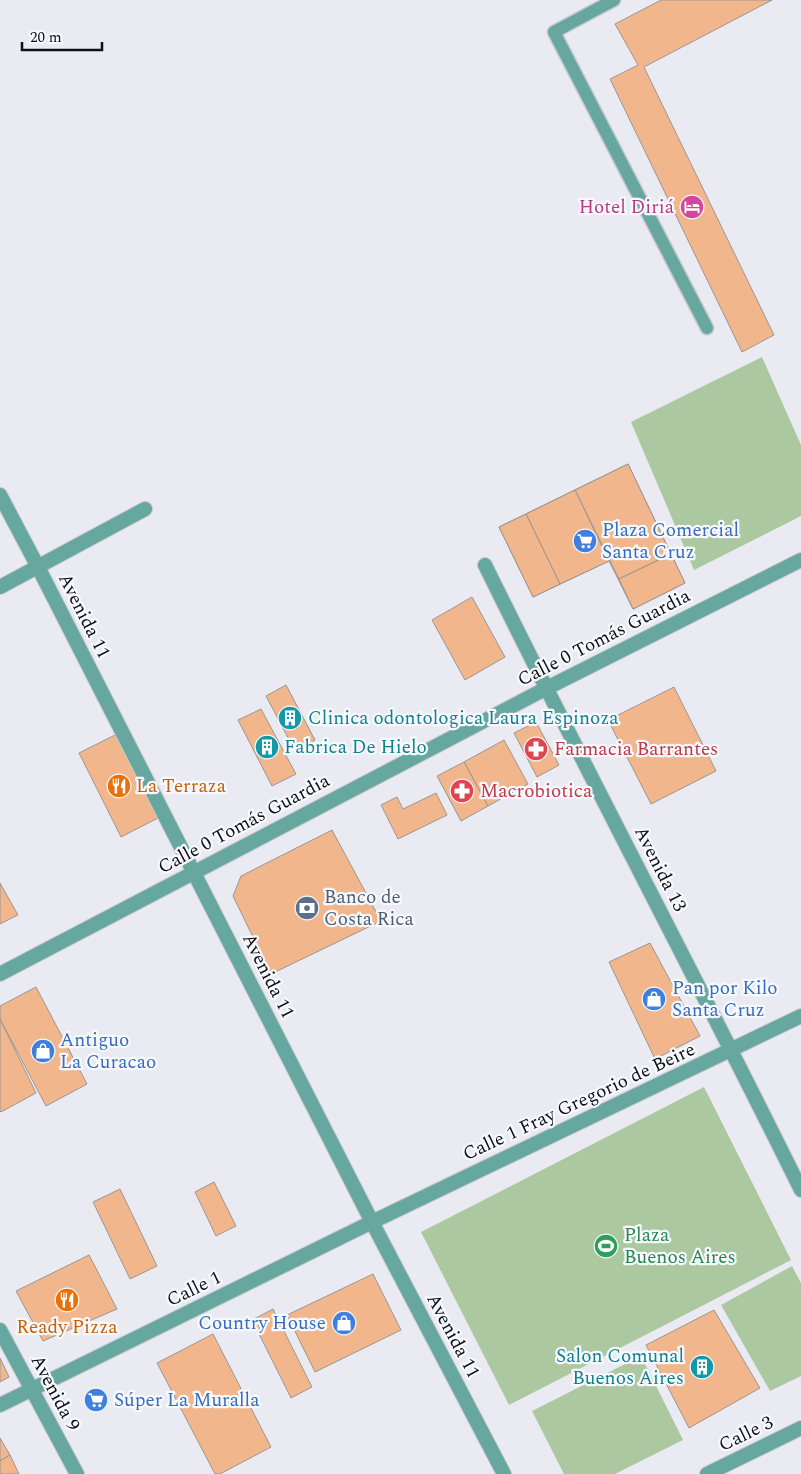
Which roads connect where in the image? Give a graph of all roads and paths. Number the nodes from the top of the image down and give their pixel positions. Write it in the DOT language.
graph roads {
  1 [pos="614,0"];
  2 [pos="707,328"];
  3 [pos="0,495"];
  4 [pos="145,509"];
  5 [pos="801,560"];
  6 [pos="485,565"];
  7 [pos="38,567"];
  8 [pos="0,587"];
  9 [pos="545,689"];
  10 [pos="194,872"];
  11 [pos="0,974"];
  12 [pos="801,1016"];
  13 [pos="732,1050"];
  14 [pos="801,1190"];
  15 [pos="372,1222"];
  16 [pos="0,1330"];
  17 [pos="33,1390"];
  18 [pos="0,1404"];
  19 [pos="801,1428"];
  20 [pos="77,1474"];
  21 [pos="504,1474"];
  22 [pos="707,1474"];
  1 -- 2 [label="lane"];
  3 -- 7 [label="street, Avenida 11"];
  4 -- 7 [label="street"];
  5 -- 9 [label="street, Calle 0 Tomás Guardia"];
  6 -- 9 [label="street, Avenida 13"];
  7 -- 8 [label="street"];
  7 -- 10 [label="street, Avenida 11"];
  9 -- 10 [label="street, Calle 0 Tomás Guardia"];
  9 -- 13 [label="street, Avenida 13"];
  10 -- 11 [label="street, Calle 0 Tomás Guardia"];
  10 -- 15 [label="street, Avenida 11"];
  12 -- 13 [label="street, Calle 1 Fray Gregorio de Beire"];
  13 -- 14 [label="street, Avenida 13"];
  13 -- 15 [label="street, Calle 1 Fray Gregorio de Beire"];
  15 -- 17 [label="street, Calle 1"];
  15 -- 21 [label="street, Avenida 11"];
  16 -- 17 [label="street, Avenida 9"];
  17 -- 18 [label="street, Calle 1"];
  17 -- 20 [label="street, Avenida 9"];
  19 -- 22 [label="street, Calle 3"];
}
